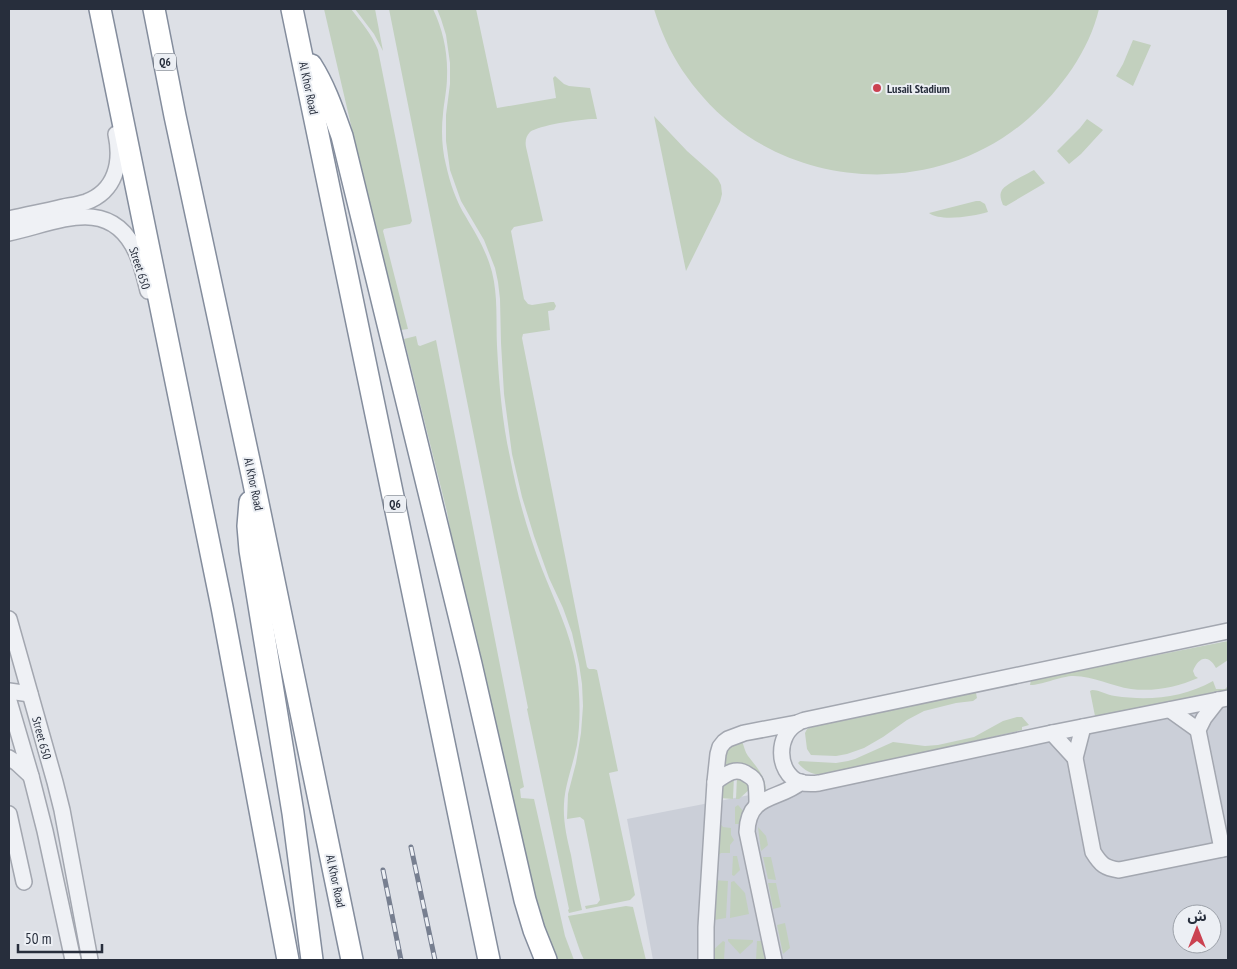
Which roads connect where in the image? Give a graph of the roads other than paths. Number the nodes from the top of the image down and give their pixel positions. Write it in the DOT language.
graph roads {
  1 [pos="100,9"];
  2 [pos="154,9"];
  3 [pos="292,9"];
  4 [pos="107,44"];
  5 [pos="300,47"];
  6 [pos="10,226"];
  7 [pos="178,391"];
  8 [pos="253,480"];
  9 [pos="9,618"];
  10 [pos="1228,631"];
  11 [pos="9,691"];
  12 [pos="30,694"];
  13 [pos="1223,699"];
  14 [pos="9,701"];
  15 [pos="1170,710"];
  16 [pos="797,723"];
  17 [pos="1083,727"];
  18 [pos="1198,730"];
  19 [pos="1052,733"];
  20 [pos="9,758"];
  21 [pos="1075,758"];
  22 [pos="31,776"];
  23 [pos="715,782"];
  24 [pos="801,782"];
  25 [pos="757,805"];
  26 [pos="9,814"];
  27 [pos="1225,849"];
  28 [pos="24,882"];
  29 [pos="73,960"];
  30 [pos="90,960"];
  31 [pos="288,960"];
  32 [pos="312,960"];
  33 [pos="352,960"];
  34 [pos="489,960"];
  35 [pos="546,960"];
  36 [pos="706,960"];
  37 [pos="774,960"];
  1 -- 4 [label="highway"];
  2 -- 8 [label="highway, Al Khor Road / Q6"];
  3 -- 5 [label="highway, Al Khor Road / Q6"];
  4 -- 6 [label="street, Street 650"];
  4 -- 7 [label="highway"];
  5 -- 34 [label="highway, Al Khor Road / Q6"];
  5 -- 35 [label="highway"];
  6 -- 7 [label="street, Street 650"];
  7 -- 31 [label="highway"];
  8 -- 32 [label="highway"];
  8 -- 33 [label="highway, Al Khor Road / Q6"];
  9 -- 12 [label="street, Street 650"];
  10 -- 16 [label="street"];
  11 -- 12 [label="street"];
  12 -- 30 [label="street, Street 650"];
  13 -- 15 [label="street"];
  13 -- 18 [label="street"];
  14 -- 22 [label="street"];
  15 -- 17 [label="street"];
  15 -- 18 [label="street"];
  16 -- 23 [label="street"];
  16 -- 24 [label="street"];
  17 -- 19 [label="street"];
  17 -- 21 [label="street"];
  18 -- 27 [label="street"];
  19 -- 21 [label="street"];
  19 -- 24 [label="street"];
  20 -- 22 [label="street, Street 650"];
  21 -- 27 [label="street"];
  22 -- 29 [label="street"];
  23 -- 25 [label="street"];
  23 -- 36 [label="street"];
  24 -- 25 [label="street"];
  25 -- 37 [label="street"];
  26 -- 28 [label="street"];
}
